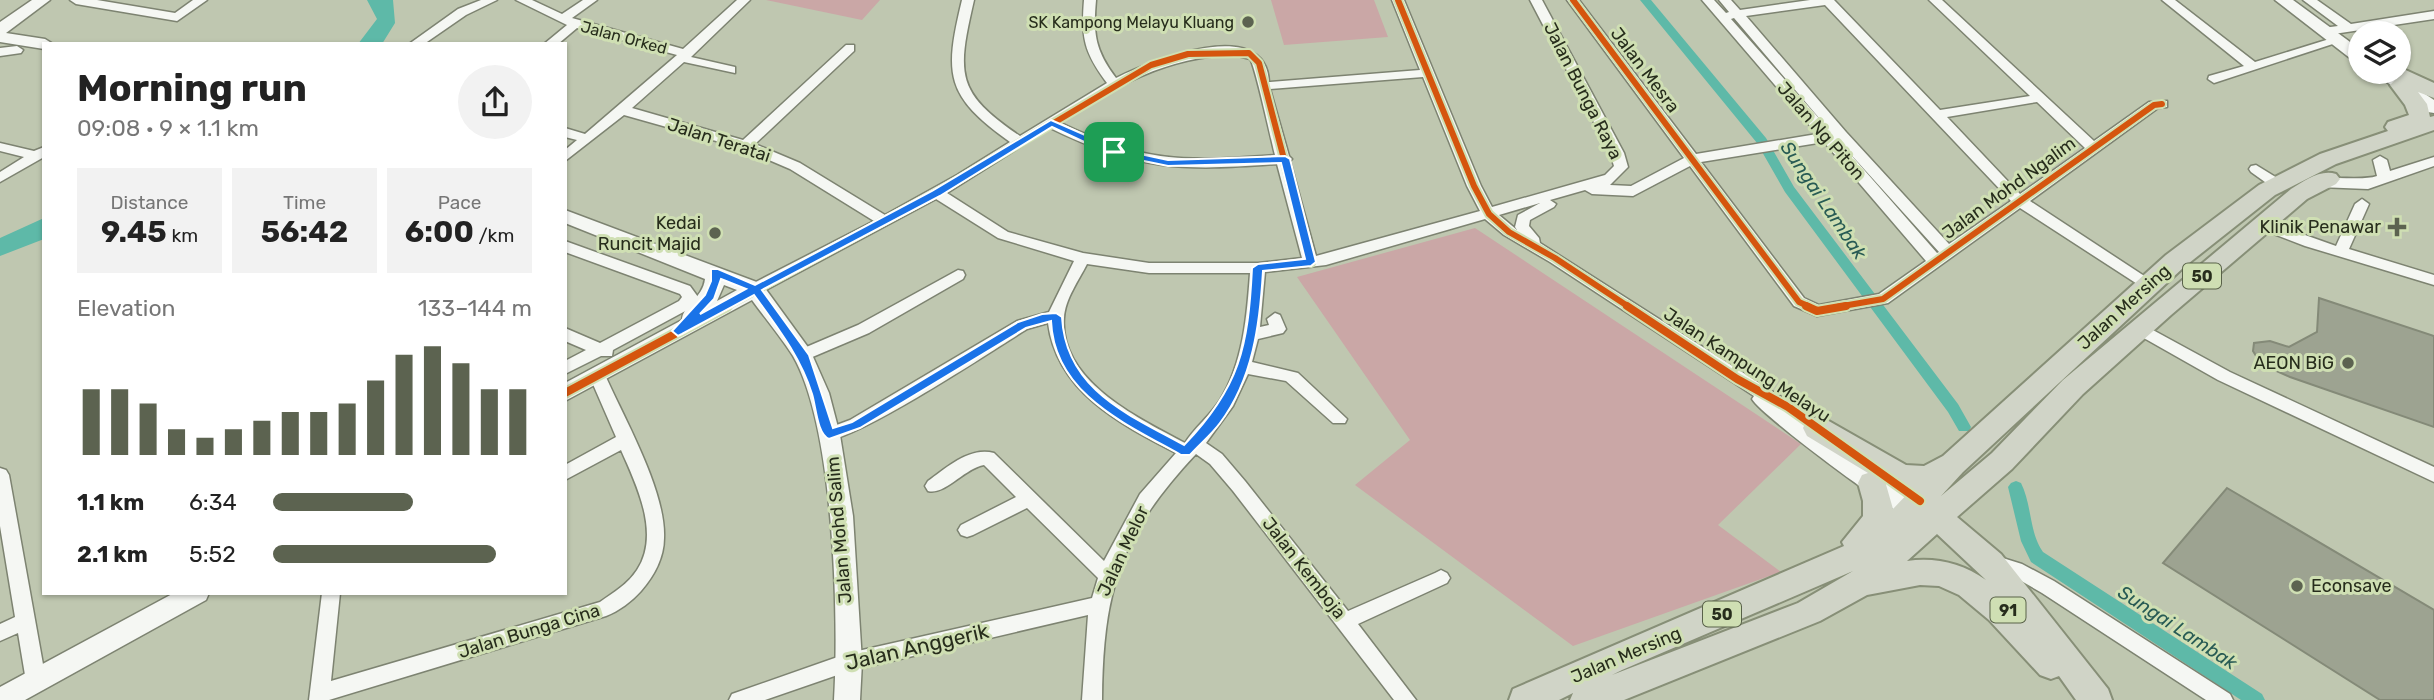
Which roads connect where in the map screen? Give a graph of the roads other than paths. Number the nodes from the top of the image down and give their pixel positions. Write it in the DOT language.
graph roads {
  1 [pos="29,0"];
  2 [pos="42,0"];
  3 [pos="76,0"];
  4 [pos="201,0"];
  5 [pos="491,0"];
  6 [pos="522,0"];
  7 [pos="591,0"];
  8 [pos="744,0"];
  9 [pos="968,0"];
  10 [pos="1090,0"];
  11 [pos="1398,0"];
  12 [pos="1536,0"];
  13 [pos="1573,0"];
  14 [pos="1709,0"];
  15 [pos="1725,0"];
  16 [pos="1935,0"];
  17 [pos="2168,0"];
  18 [pos="2283,0"];
  19 [pos="2309,0"];
  20 [pos="1828,1"];
  21 [pos="99,2"];
  22 [pos="128,4"];
  23 [pos="1737,14"];
  24 [pos="2434,15"];
  25 [pos="1722,16"];
  26 [pos="562,19"];
  27 [pos="0,20"];
  28 [pos="2411,22"];
  29 [pos="575,24"];
  30 [pos="0,30"];
  31 [pos="0,37"];
  32 [pos="418,42"];
  33 [pos="552,42"];
  34 [pos="42,43"];
  35 [pos="2348,43"];
  36 [pos="850,48"];
  37 [pos="6,50"];
  38 [pos="42,56"];
  39 [pos="684,56"];
  40 [pos="2253,67"];
  41 [pos="732,70"];
  42 [pos="1426,73"];
  43 [pos="2214,79"];
  44 [pos="2411,82"];
  45 [pos="2402,84"];
  46 [pos="2406,84"];
  47 [pos="2410,84"];
  48 [pos="1115,85"];
  49 [pos="1263,86"];
  50 [pos="2434,92"];
  51 [pos="2040,98"];
  52 [pos="2434,98"];
  53 [pos="2162,104"];
  54 [pos="2434,108"];
  55 [pos="624,110"];
  56 [pos="1937,114"];
  57 [pos="1051,123"];
  58 [pos="2434,123"];
  59 [pos="567,133"];
  60 [pos="1841,135"];
  61 [pos="1826,137"];
  62 [pos="587,139"];
  63 [pos="1020,142"];
  64 [pos="2434,142"];
  65 [pos="746,145"];
  66 [pos="0,147"];
  67 [pos="2092,147"];
  68 [pos="40,154"];
  69 [pos="567,155"];
  70 [pos="1285,159"];
  71 [pos="1692,159"];
  72 [pos="2328,159"];
  73 [pos="2434,161"];
  74 [pos="2256,169"];
  75 [pos="2383,169"];
  76 [pos="1613,177"];
  77 [pos="0,178"];
  78 [pos="2277,184"];
  79 [pos="1592,189"];
  80 [pos="936,193"];
  81 [pos="2018,200"];
  82 [pos="2362,204"];
  83 [pos="1489,214"];
  84 [pos="567,217"];
  85 [pos="884,221"];
  86 [pos="2263,225"];
  87 [pos="567,247"];
  88 [pos="2340,252"];
  89 [pos="1942,256"];
  90 [pos="1083,258"];
  91 [pos="1555,258"];
  92 [pos="1311,262"];
  93 [pos="1258,268"];
  94 [pos="714,272"];
  95 [pos="958,275"];
  96 [pos="2434,280"];
  97 [pos="2150,285"];
  98 [pos="755,289"];
  99 [pos="1873,301"];
  100 [pos="1056,317"];
  101 [pos="1275,319"];
  102 [pos="2140,329"];
  103 [pos="678,331"];
  104 [pos="567,335"];
  105 [pos="1251,335"];
  106 [pos="803,355"];
  107 [pos="609,356"];
  108 [pos="567,367"];
  109 [pos="1244,367"];
  110 [pos="597,375"];
  111 [pos="1738,379"];
  112 [pos="567,392"];
  113 [pos="1339,419"];
  114 [pos="1817,428"];
  115 [pos="829,435"];
  116 [pos="625,440"];
  117 [pos="1190,447"];
  118 [pos="1967,452"];
  119 [pos="1994,468"];
  120 [pos="567,472"];
  121 [pos="2434,475"];
  122 [pos="0,479"];
  123 [pos="1872,483"];
  124 [pos="934,486"];
  125 [pos="1029,499"];
  126 [pos="1924,514"];
  127 [pos="967,530"];
  128 [pos="1987,559"];
  129 [pos="1821,572"];
  130 [pos="1107,576"];
  131 [pos="1441,578"];
  132 [pos="1858,585"];
  133 [pos="331,595"];
  134 [pos="180,597"];
  135 [pos="1098,605"];
  136 [pos="26,621"];
  137 [pos="1346,621"];
  138 [pos="0,633"];
  139 [pos="849,662"];
  140 [pos="36,681"];
  141 [pos="2072,690"];
  142 [pos="319,697"];
  143 [pos="1,700"];
  144 [pos="739,700"];
  145 [pos="847,700"];
  146 [pos="1092,700"];
  147 [pos="1406,700"];
  148 [pos="1525,700"];
  149 [pos="1586,700"];
  150 [pos="2095,700"];
  151 [pos="2223,700"];
  1 -- 27 [label="street"];
  2 -- 30 [label="street"];
  3 -- 21 [label="street"];
  4 -- 22 [label="street"];
  5 -- 32 [label="street"];
  6 -- 26 [label="street, Jalan Orked"];
  7 -- 26 [label="street, Jalan Orked"];
  8 -- 39 [label="street"];
  9 -- 63 [label="street"];
  10 -- 48 [label="street"];
  11 -- 42 [label="street"];
  12 -- 76 [label="street, Jalan Bunga Raya"];
  13 -- 71 [label="street, Jalan Mesra"];
  14 -- 25 [label="street, Jalan Ng Piton"];
  15 -- 23 [label="street, Jalan Ng Piton"];
  16 -- 51 [label="street"];
  17 -- 40 [label="street"];
  18 -- 35 [label="street"];
  19 -- 35 [label="street"];
  20 -- 23 [label="street"];
  20 -- 56 [label="street"];
  21 -- 22 [label="street"];
  23 -- 25 [label="street"];
  23 -- 60 [label="street, Jalan Ng Piton"];
  24 -- 28 [label="street"];
  25 -- 61 [label="street, Jalan Ng Piton"];
  26 -- 29 [label="street, Jalan Orked"];
  29 -- 33 [label="street"];
  29 -- 39 [label="street, Jalan Orked"];
  31 -- 34 [label="street"];
  35 -- 40 [label="street"];
  36 -- 65 [label="street"];
  37 -- 38 [label="street"];
  39 -- 41 [label="street, Jalan Orked"];
  39 -- 55 [label="street"];
  40 -- 43 [label="street"];
  42 -- 49 [label="street"];
  42 -- 83 [label="street"];
  44 -- 50 [label="highway"];
  45 -- 72 [label="highway"];
  46 -- 54 [label="street"];
  47 -- 52 [label="street"];
  48 -- 49 [label="street"];
  48 -- 57 [label="street"];
  49 -- 70 [label="street"];
  51 -- 56 [label="street"];
  51 -- 67 [label="street"];
  53 -- 67 [label="street, Jalan Mohd Ngalim"];
  55 -- 62 [label="street"];
  55 -- 65 [label="street, Jalan Teratai"];
  56 -- 81 [label="street"];
  57 -- 63 [label="street"];
  57 -- 70 [label="street"];
  58 -- 72 [label="highway, Jalan Mersing / 50"];
  59 -- 62 [label="street"];
  60 -- 61 [label="street"];
  60 -- 89 [label="street, Jalan Ng Piton"];
  61 -- 71 [label="street"];
  61 -- 89 [label="street, Jalan Ng Piton"];
  62 -- 69 [label="street"];
  63 -- 80 [label="street"];
  64 -- 75 [label="highway, Jalan Mersing / 50"];
  65 -- 85 [label="street, Jalan Teratai"];
  66 -- 68 [label="street"];
  67 -- 81 [label="street, Jalan Mohd Ngalim"];
  68 -- 77 [label="street"];
  70 -- 92 [label="street"];
  71 -- 79 [label="street"];
  71 -- 99 [label="street, Jalan Mesra"];
  72 -- 78 [label="highway, Jalan Mersing / 50"];
  73 -- 75 [label="street"];
  74 -- 78 [label="street"];
  75 -- 86 [label="highway, Jalan Mersing / 50"];
  76 -- 79 [label="street"];
  76 -- 83 [label="street, Jalan Bunga Raya"];
  78 -- 97 [label="highway, Jalan Mersing / 50"];
  79 -- 91 [label="street"];
  80 -- 85 [label="street"];
  80 -- 90 [label="street, Jalan Bunga Raya"];
  81 -- 89 [label="street, Jalan Mohd Ngalim"];
  81 -- 97 [label="street"];
  82 -- 88 [label="street"];
  83 -- 91 [label="street"];
  83 -- 92 [label="street, Jalan Bunga Raya"];
  84 -- 94 [label="street"];
  85 -- 98 [label="street"];
  86 -- 88 [label="street"];
  86 -- 102 [label="highway, Jalan Mersing / 50"];
  87 -- 107 [label="street"];
  88 -- 96 [label="street"];
  89 -- 99 [label="street, Jalan Mohd Ngalim"];
  90 -- 93 [label="street, Jalan Bunga Raya"];
  90 -- 100 [label="street"];
  91 -- 111 [label="street, Jalan Kampung Melayu"];
  92 -- 93 [label="street, Jalan Bunga Raya"];
  93 -- 105 [label="street, Jalan Melor"];
  94 -- 98 [label="street"];
  94 -- 103 [label="street"];
  95 -- 106 [label="street"];
  97 -- 118 [label="highway, Jalan Mersing / 50"];
  98 -- 103 [label="street"];
  98 -- 106 [label="street, Jalan Mohd Salim"];
  100 -- 115 [label="street"];
  100 -- 117 [label="street, Jalan Kemboja"];
  101 -- 105 [label="street"];
  102 -- 119 [label="highway, Jalan Mersing / 50"];
  102 -- 121 [label="street"];
  103 -- 107 [label="street"];
  104 -- 107 [label="street"];
  105 -- 109 [label="street, Jalan Melor"];
  106 -- 115 [label="street, Jalan Mohd Salim"];
  107 -- 108 [label="street"];
  107 -- 110 [label="street"];
  109 -- 113 [label="street"];
  109 -- 117 [label="street, Jalan Melor"];
  110 -- 112 [label="street"];
  110 -- 116 [label="street, Jalan Bunga Cina"];
  111 -- 114 [label="street, Jalan Kampung Melayu"];
  111 -- 123 [label="street, Jalan Kampung Melayu"];
  114 -- 118 [label="highway"];
  114 -- 126 [label="street, Jalan Kampung Melayu"];
  115 -- 139 [label="street, Jalan Mohd Salim"];
  116 -- 120 [label="street"];
  116 -- 142 [label="street, Jalan Bunga Cina"];
  117 -- 130 [label="street, Jalan Melor"];
  117 -- 137 [label="street, Jalan Kemboja"];
  118 -- 126 [label="highway, Jalan Mersing / 50"];
  119 -- 126 [label="highway, Jalan Mersing / 50"];
  119 -- 128 [label="highway"];
  122 -- 136 [label="street"];
  123 -- 126 [label="street, Jalan Kampung Melayu"];
  123 -- 129 [label="highway"];
  124 -- 125 [label="street"];
  125 -- 127 [label="street"];
  125 -- 130 [label="street"];
  126 -- 128 [label="highway, 91"];
  126 -- 129 [label="highway, Jalan Mersing / 50"];
  126 -- 132 [label="highway, Jalan Mersing / 50"];
  126 -- 141 [label="highway, 91"];
  128 -- 150 [label="highway, 91"];
  128 -- 151 [label="street"];
  129 -- 148 [label="highway, Jalan Mersing / 50"];
  130 -- 135 [label="street, Jalan Melor"];
  131 -- 137 [label="street"];
  132 -- 141 [label="highway"];
  132 -- 149 [label="highway, Jalan Mersing / 50"];
  133 -- 142 [label="street"];
  134 -- 140 [label="street"];
  135 -- 139 [label="street, Jalan Anggerik"];
  135 -- 146 [label="street, Jalan Melor"];
  136 -- 138 [label="street"];
  136 -- 140 [label="street"];
  137 -- 147 [label="street, Jalan Kemboja"];
  139 -- 144 [label="street, Jalan Anggerik"];
  139 -- 145 [label="street, Jalan Mohd Salim"];
  140 -- 143 [label="street"];
}
